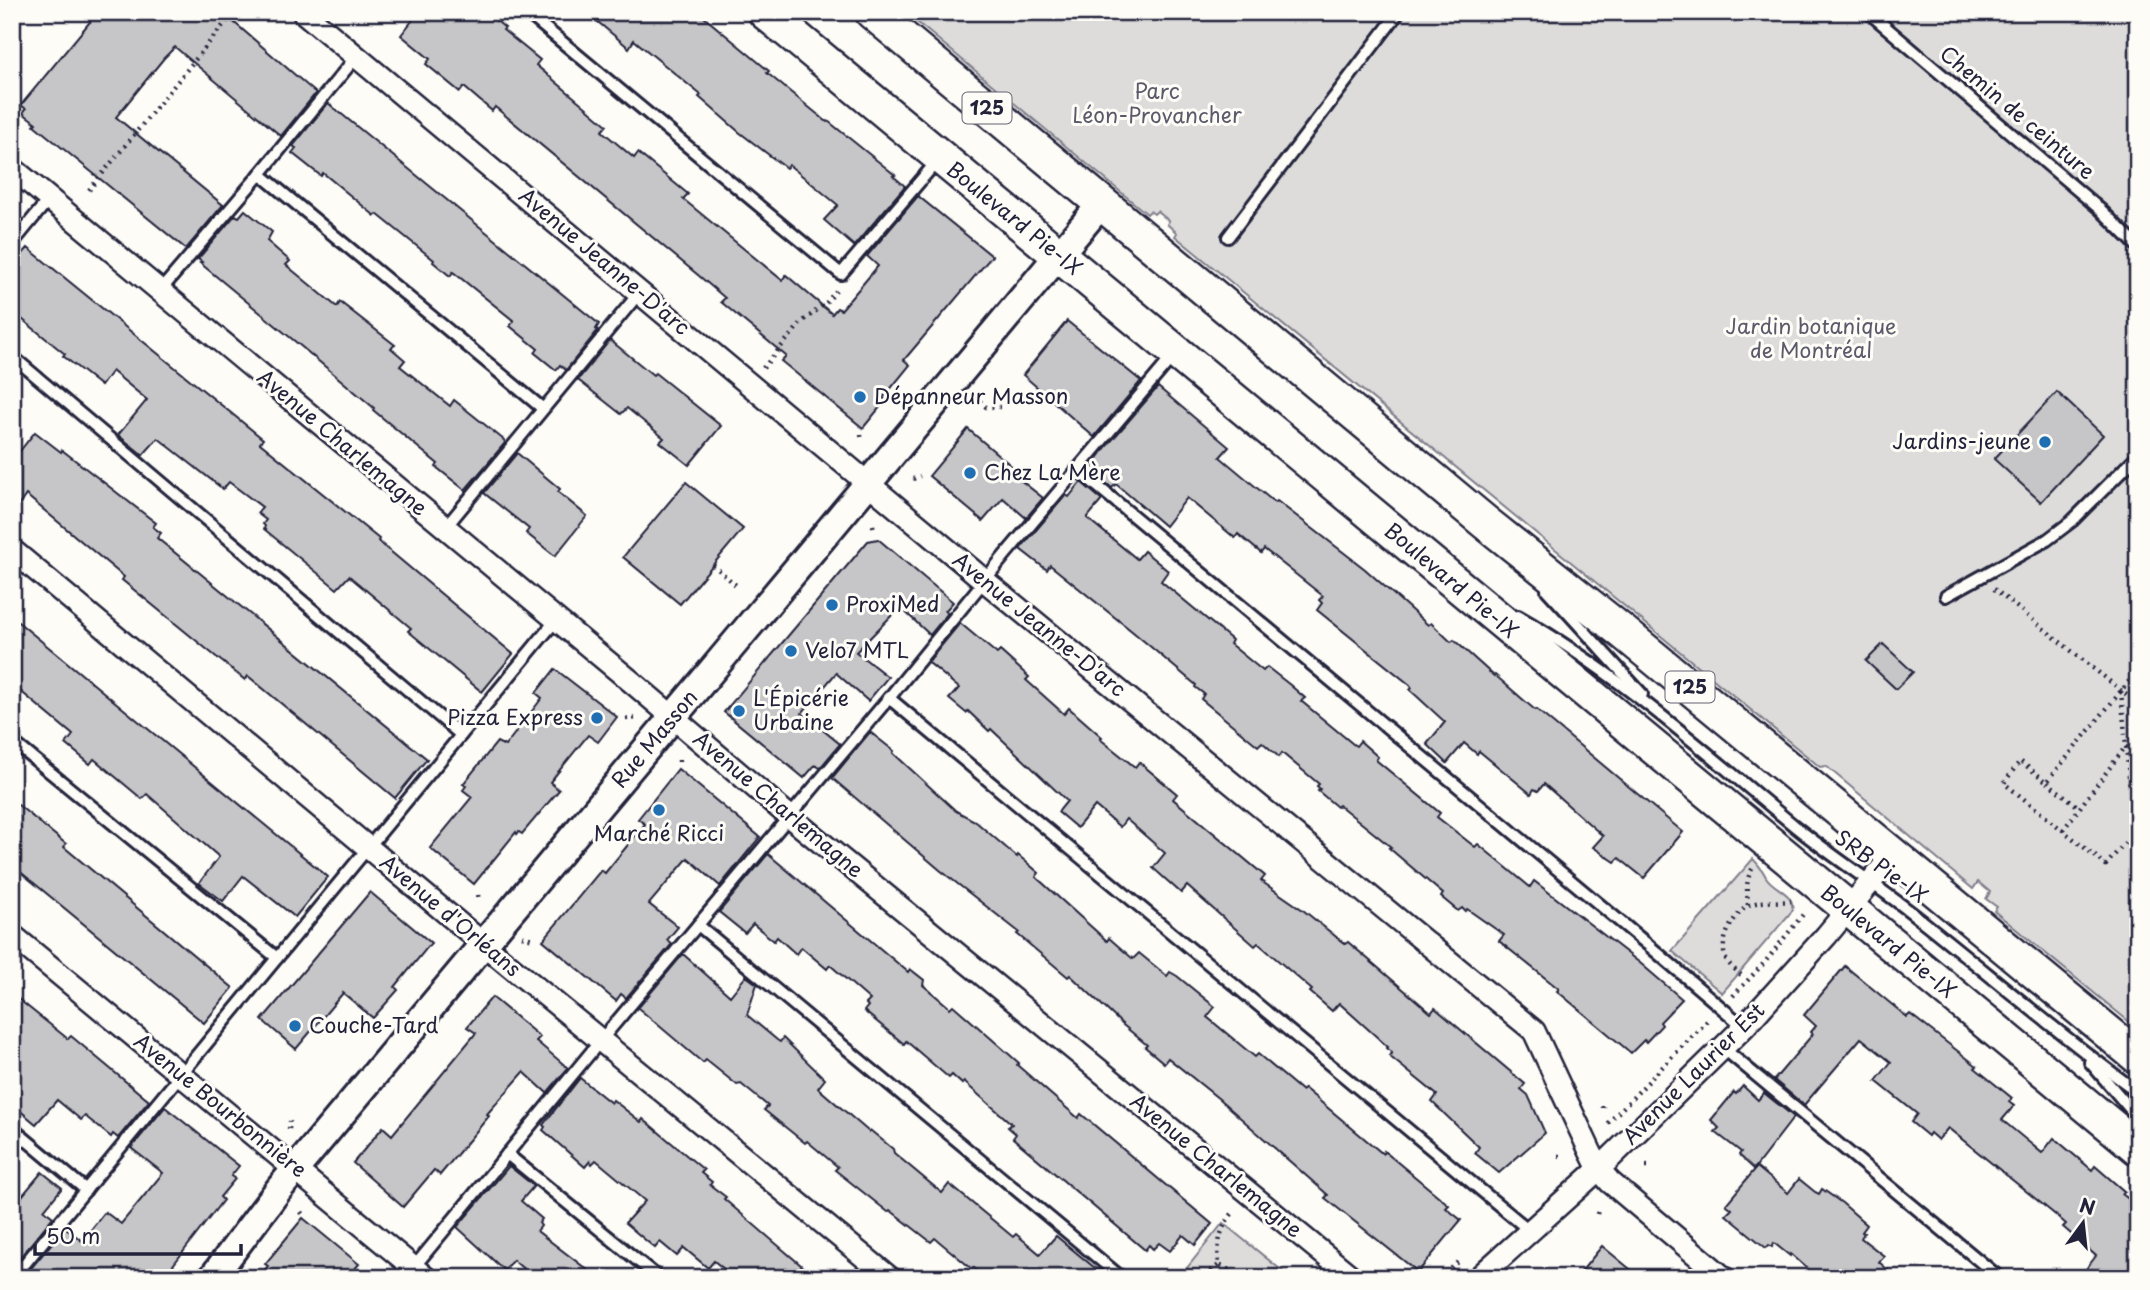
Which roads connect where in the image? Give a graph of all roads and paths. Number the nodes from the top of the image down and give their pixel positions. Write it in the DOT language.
graph roads {
  1 [pos="234,12"];
  2 [pos="303,12"];
  3 [pos="526,12"];
  4 [pos="765,12"];
  5 [pos="872,12"];
  6 [pos="1399,12"];
  7 [pos="1868,12"];
  8 [pos="356,57"];
  9 [pos="940,158"];
  10 [pos="12,169"];
  11 [pos="260,174"];
  12 [pos="89,190"];
  13 [pos="49,199"];
  14 [pos="1102,203"];
  15 [pos="1228,237"];
  16 [pos="12,244"];
  17 [pos="2138,247"];
  18 [pos="1059,256"];
  19 [pos="839,288"];
  20 [pos="160,291"];
  21 [pos="640,292"];
  22 [pos="1176,353"];
  23 [pos="12,356"];
  24 [pos="770,360"];
  25 [pos="980,401"];
  26 [pos="1000,407"];
  27 [pos="542,408"];
  28 [pos="2138,455"];
  29 [pos="1078,470"];
  30 [pos="920,476"];
  31 [pos="912,479"];
  32 [pos="867,482"];
  33 [pos="1486,523"];
  34 [pos="445,528"];
  35 [pos="12,550"];
  36 [pos="713,565"];
  37 [pos="1439,571"];
  38 [pos="1531,573"];
  39 [pos="1980,578"];
  40 [pos="985,581"];
  41 [pos="1541,583"];
  42 [pos="737,586"];
  43 [pos="1946,596"];
  44 [pos="1499,606"];
  45 [pos="1511,612"];
  46 [pos="556,620"];
  47 [pos="2138,670"];
  48 [pos="2121,690"];
  49 [pos="890,698"];
  50 [pos="2138,704"];
  51 [pos="1660,715"];
  52 [pos="673,717"];
  53 [pos="461,734"];
  54 [pos="12,741"];
  55 [pos="2126,746"];
  56 [pos="2138,755"];
  57 [pos="2047,782"];
  58 [pos="2080,808"];
  59 [pos="790,817"];
  60 [pos="2063,830"];
  61 [pos="2136,834"];
  62 [pos="368,848"];
  63 [pos="1893,855"];
  64 [pos="1758,859"];
  65 [pos="2138,874"];
  66 [pos="1871,881"];
  67 [pos="1796,901"];
  68 [pos="1748,905"];
  69 [pos="1848,909"];
  70 [pos="698,925"];
  71 [pos="1794,926"];
  72 [pos="12,935"];
  73 [pos="522,936"];
  74 [pos="533,939"];
  75 [pos="483,944"];
  76 [pos="276,958"];
  77 [pos="1741,975"];
  78 [pos="1729,1000"];
  79 [pos="1713,1015"];
  80 [pos="1744,1027"];
  81 [pos="601,1040"];
  82 [pos="1723,1048"];
  83 [pos="2080,1049"];
  84 [pos="2138,1057"];
  85 [pos="181,1074"];
  86 [pos="2138,1092"];
  87 [pos="1622,1108"];
  88 [pos="2138,1118"];
  89 [pos="290,1121"];
  90 [pos="12,1128"];
  91 [pos="289,1129"];
  92 [pos="2138,1148"];
  93 [pos="507,1154"];
  94 [pos="1599,1168"];
  95 [pos="297,1169"];
  96 [pos="86,1190"];
  97 [pos="1232,1214"];
  98 [pos="1531,1231"];
  99 [pos="1219,1265"];
  100 [pos="415,1274"];
  101 [pos="13,1278"];
  102 [pos="212,1278"];
  103 [pos="659,1278"];
  104 [pos="890,1278"];
  105 [pos="1122,1278"];
  106 [pos="1209,1278"];
  107 [pos="1233,1278"];
  108 [pos="1353,1278"];
  109 [pos="1478,1278"];
  110 [pos="1724,1278"];
  111 [pos="2000,1278"];
  1 -- 12 [label="path"];
  2 -- 8 [label="street, Avenue Jeanne-D'arc"];
  3 -- 9 [label="lane"];
  4 -- 9 [label="main road, Boulevard Pie-IX"];
  5 -- 14 [label="main road, 125"];
  6 -- 15 [label="lane"];
  7 -- 17 [label="lane, Chemin de ceinture"];
  8 -- 11 [label="lane"];
  8 -- 21 [label="street, Avenue Jeanne-D'arc"];
  9 -- 18 [label="main road, Boulevard Pie-IX"];
  10 -- 13 [label="street, Avenue Charlemagne"];
  11 -- 20 [label="lane"];
  11 -- 27 [label="lane"];
  13 -- 16 [label="lane"];
  13 -- 20 [label="street, Avenue Charlemagne"];
  14 -- 18 [label="street, Rue Masson"];
  14 -- 33 [label="main road, 125"];
  18 -- 22 [label="main road, Boulevard Pie-IX"];
  18 -- 32 [label="street, Rue Masson"];
  19 -- 24 [label="path"];
  20 -- 34 [label="street, Avenue Charlemagne"];
  21 -- 27 [label="lane"];
  21 -- 32 [label="street, Avenue Jeanne-D'arc"];
  22 -- 29 [label="lane"];
  22 -- 37 [label="main road, Boulevard Pie-IX"];
  23 -- 53 [label="lane"];
  25 -- 26 [label="path"];
  27 -- 34 [label="lane"];
  28 -- 39 [label="lane"];
  29 -- 40 [label="lane"];
  29 -- 80 [label="lane"];
  30 -- 31 [label="path"];
  32 -- 40 [label="street, Avenue Jeanne-D'arc"];
  32 -- 52 [label="street, Rue Masson"];
  33 -- 38 [label="lane"];
  33 -- 63 [label="main road, 125"];
  34 -- 46 [label="street, Avenue Charlemagne"];
  35 -- 62 [label="street, Avenue d'Orléans"];
  36 -- 42 [label="path"];
  37 -- 44 [label="lane"];
  37 -- 69 [label="main road, Boulevard Pie-IX"];
  39 -- 43 [label="lane"];
  39 -- 48 [label="path"];
  40 -- 49 [label="lane"];
  40 -- 94 [label="street, Avenue Jeanne-D'arc"];
  41 -- 51 [label="lane, SRB Pie-IX"];
  45 -- 51 [label="lane, SRB Pie-IX"];
  46 -- 52 [label="street, Avenue Charlemagne"];
  46 -- 53 [label="lane"];
  47 -- 48 [label="path"];
  48 -- 50 [label="path"];
  48 -- 55 [label="path"];
  48 -- 57 [label="path"];
  49 -- 59 [label="lane"];
  49 -- 98 [label="lane"];
  51 -- 66 [label="lane, SRB Pie-IX"];
  52 -- 59 [label="street, Avenue Charlemagne"];
  52 -- 75 [label="street, Rue Masson"];
  53 -- 62 [label="lane"];
  54 -- 76 [label="lane"];
  55 -- 56 [label="path"];
  55 -- 58 [label="path"];
  55 -- 61 [label="path"];
  57 -- 58 [label="path"];
  57 -- 60 [label="path"];
  58 -- 60 [label="path"];
  59 -- 70 [label="lane"];
  59 -- 108 [label="street, Avenue Charlemagne"];
  60 -- 61 [label="path"];
  61 -- 65 [label="path"];
  62 -- 75 [label="street, Avenue d'Orléans"];
  62 -- 76 [label="lane"];
  63 -- 66 [label="street, Avenue Laurier Est"];
  63 -- 84 [label="main road, 125"];
  64 -- 68 [label="path"];
  66 -- 69 [label="street, Avenue Laurier Est"];
  66 -- 83 [label="lane, SRB Pie-IX"];
  67 -- 68 [label="path"];
  68 -- 77 [label="path"];
  69 -- 80 [label="street, Avenue Laurier Est"];
  69 -- 92 [label="main road, Boulevard Pie-IX"];
  70 -- 81 [label="lane"];
  70 -- 105 [label="lane"];
  71 -- 78 [label="path, Avenue Laurier Est"];
  72 -- 85 [label="street, Avenue Bourbonnière"];
  73 -- 74 [label="path"];
  75 -- 81 [label="street, Avenue d'Orléans"];
  75 -- 95 [label="street, Rue Masson"];
  76 -- 85 [label="lane"];
  79 -- 87 [label="path, Avenue Laurier Est"];
  80 -- 82 [label="street, Avenue Laurier Est"];
  81 -- 93 [label="lane"];
  81 -- 104 [label="street, Avenue d'Orléans"];
  82 -- 94 [label="street, Avenue Laurier Est"];
  82 -- 111 [label="lane"];
  83 -- 86 [label="lane, SRB Pie-IX"];
  83 -- 88 [label="lane, SRB Pie-IX"];
  85 -- 95 [label="street, Avenue Bourbonnière"];
  85 -- 96 [label="lane"];
  89 -- 91 [label="path"];
  90 -- 96 [label="lane"];
  93 -- 100 [label="lane"];
  93 -- 103 [label="lane"];
  94 -- 98 [label="street, Avenue Laurier Est"];
  94 -- 110 [label="street, Avenue Jeanne-D'arc"];
  95 -- 100 [label="street, Avenue Bourbonnière"];
  95 -- 102 [label="street, Rue Masson"];
  96 -- 101 [label="lane"];
  97 -- 99 [label="path"];
  98 -- 109 [label="street, Avenue Laurier Est"];
  99 -- 106 [label="path"];
  99 -- 107 [label="path"];
}
